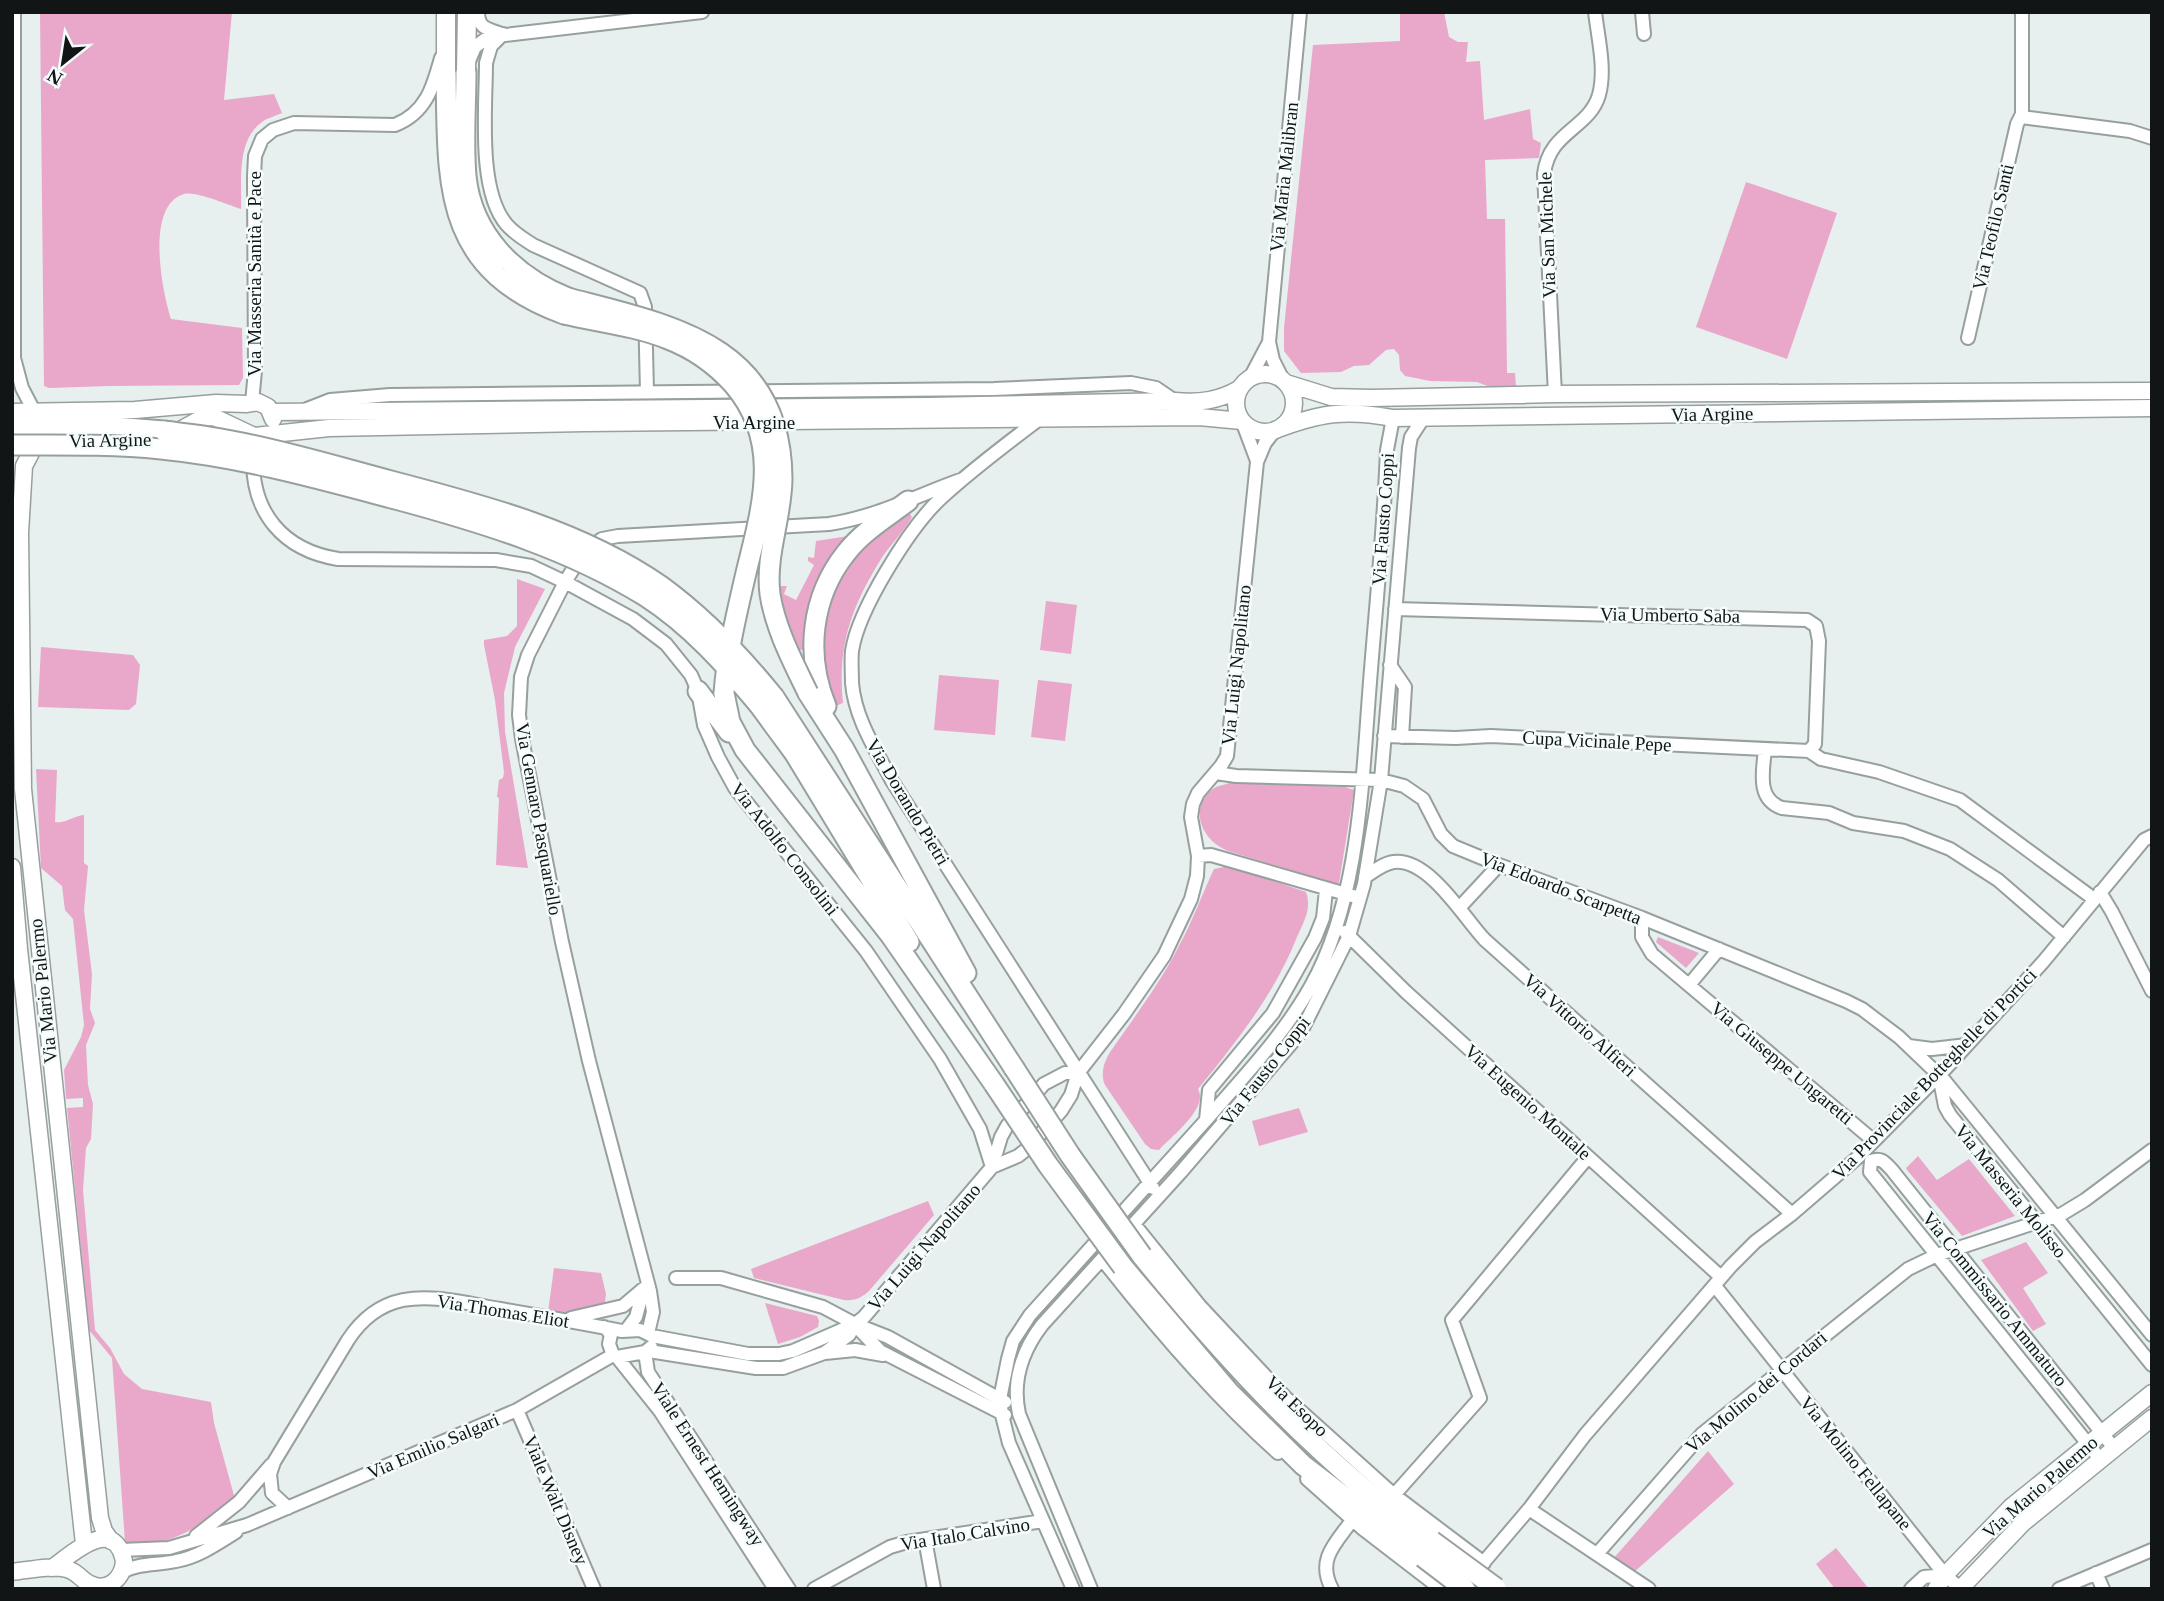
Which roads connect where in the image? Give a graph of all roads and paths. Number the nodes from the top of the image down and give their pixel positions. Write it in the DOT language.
graph roads {
  1 [pos="14,12"];
  2 [pos="446,12"];
  3 [pos="467,12"];
  4 [pos="478,12"];
  5 [pos="702,12"];
  6 [pos="1300,12"];
  7 [pos="1595,12"];
  8 [pos="1642,12"];
  9 [pos="2022,12"];
  10 [pos="503,34"];
  11 [pos="1644,34"];
  12 [pos="447,37"];
  13 [pos="466,72"];
  14 [pos="446,73"];
  15 [pos="2021,117"];
  16 [pos="2152,138"];
  17 [pos="566,306"];
  18 [pos="1968,338"];
  19 [pos="1269,342"];
  20 [pos="1284,382"];
  21 [pos="1245,383"];
  22 [pos="2152,391"];
  23 [pos="647,392"];
  24 [pos="1555,394"];
  25 [pos="1175,401"];
  26 [pos="250,403"];
  27 [pos="2152,408"];
  28 [pos="34,411"];
  29 [pos="12,412"];
  30 [pos="271,412"];
  31 [pos="300,412"];
  32 [pos="1424,417"];
  33 [pos="1393,418"];
  34 [pos="1038,420"];
  35 [pos="1242,421"];
  36 [pos="12,427"];
  37 [pos="1275,430"];
  38 [pos="254,432"];
  39 [pos="37,441"];
  40 [pos="12,443"];
  41 [pos="1257,462"];
  42 [pos="963,479"];
  43 [pos="908,501"];
  44 [pos="565,582"];
  45 [pos="1395,608"];
  46 [pos="1390,666"];
  47 [pos="698,691"];
  48 [pos="767,701"];
  49 [pos="1384,736"];
  50 [pos="1402,737"];
  51 [pos="844,749"];
  52 [pos="1765,749"];
  53 [pos="745,750"];
  54 [pos="1809,751"];
  55 [pos="1216,772"];
  56 [pos="1362,780"];
  57 [pos="1381,780"];
  58 [pos="2152,836"];
  59 [pos="1198,856"];
  60 [pos="1499,866"];
  61 [pos="12,867"];
  62 [pos="1365,877"];
  63 [pos="1326,890"];
  64 [pos="1346,895"];
  65 [pos="2097,896"];
  66 [pos="1360,898"];
  67 [pos="1459,908"];
  68 [pos="1642,918"];
  69 [pos="1339,924"];
  70 [pos="1349,936"];
  71 [pos="2064,937"];
  72 [pos="39,948"];
  73 [pos="1719,949"];
  74 [pos="15,950"];
  75 [pos="1689,985"];
  76 [pos="2152,990"];
  77 [pos="1968,1045"];
  78 [pos="1909,1046"];
  79 [pos="1000,1047"];
  80 [pos="1078,1073"];
  81 [pos="1939,1075"];
  82 [pos="994,1084"];
  83 [pos="1206,1120"];
  84 [pos="1874,1141"];
  85 [pos="2152,1150"];
  86 [pos="1867,1156"];
  87 [pos="1588,1157"];
  88 [pos="992,1167"];
  89 [pos="1150,1183"];
  90 [pos="1159,1197"];
  91 [pos="1792,1214"];
  92 [pos="2055,1217"];
  93 [pos="1134,1224"];
  94 [pos="2037,1224"];
  95 [pos="1956,1250"];
  96 [pos="1937,1255"];
  97 [pos="1102,1259"];
  98 [pos="647,1273"];
  99 [pos="676,1278"];
  100 [pos="1718,1281"];
  101 [pos="643,1289"];
  102 [pos="562,1320"];
  103 [pos="855,1324"];
  104 [pos="625,1330"];
  105 [pos="608,1333"];
  106 [pos="650,1335"];
  107 [pos="2152,1335"];
  108 [pos="647,1351"];
  109 [pos="824,1353"];
  110 [pos="615,1356"];
  111 [pos="890,1357"];
  112 [pos="2152,1365"];
  113 [pos="1781,1369"];
  114 [pos="2152,1393"];
  115 [pos="1000,1399"];
  116 [pos="517,1410"];
  117 [pos="1019,1414"];
  118 [pos="1002,1415"];
  119 [pos="2152,1418"];
  120 [pos="2102,1432"];
  121 [pos="2087,1444"];
  122 [pos="2114,1448"];
  123 [pos="2100,1459"];
  124 [pos="274,1462"];
  125 [pos="1394,1494"];
  126 [pos="288,1508"];
  127 [pos="1530,1510"];
  128 [pos="1353,1520"];
  129 [pos="1043,1521"];
  130 [pos="247,1525"];
  131 [pos="925,1539"];
  132 [pos="188,1542"];
  133 [pos="116,1546"];
  134 [pos="82,1547"];
  135 [pos="2152,1550"];
  136 [pos="1597,1554"];
  137 [pos="1484,1563"];
  138 [pos="52,1568"];
  139 [pos="12,1572"];
  140 [pos="2096,1573"];
  141 [pos="117,1581"];
  142 [pos="1941,1582"];
  143 [pos="86,1583"];
  144 [pos="1960,1588"];
  145 [pos="594,1589"];
  146 [pos="775,1589"];
  147 [pos="789,1589"];
  148 [pos="814,1589"];
  149 [pos="934,1589"];
  150 [pos="1073,1589"];
  151 [pos="1091,1589"];
  152 [pos="1332,1589"];
  153 [pos="1441,1589"];
  154 [pos="1463,1589"];
  155 [pos="1497,1589"];
  156 [pos="1649,1589"];
  157 [pos="1911,1589"];
  158 [pos="2059,1589"];
  159 [pos="2103,1589"];
  1 -- 28 [label="street"];
  2 -- 12 [label="main road"];
  3 -- 13 [label="main road"];
  4 -- 10 [label="street"];
  5 -- 10 [label="street"];
  6 -- 19 [label="street, Via Maria Malibran"];
  7 -- 24 [label="street, Via San Michele"];
  8 -- 11 [label="street"];
  9 -- 15 [label="street, Via Teofilo Santi"];
  10 -- 13 [label="street"];
  10 -- 23 [label="street"];
  12 -- 14 [label="main road"];
  12 -- 26 [label="street, Via Masseria Sanità e Pace"];
  13 -- 17 [label="highway"];
  14 -- 17 [label="highway"];
  15 -- 16 [label="street"];
  15 -- 18 [label="street, Via Teofilo Santi"];
  17 -- 51 [label="highway, bridge"];
  17 -- 53 [label="highway, bridge"];
  19 -- 20 [label="street, Via Maria Malibran"];
  19 -- 21 [label="street, Via Maria Malibran"];
  20 -- 21 [label="street"];
  20 -- 24 [label="street, Via Argine"];
  20 -- 37 [label="street"];
  21 -- 25 [label="street, Via Argine"];
  21 -- 35 [label="street"];
  22 -- 24 [label="street, Via Argine"];
  23 -- 25 [label="street, Via Argine"];
  23 -- 31 [label="street, Via Argine"];
  25 -- 31 [label="street, Via Argine"];
  26 -- 28 [label="street, Via Argine"];
  26 -- 30 [label="street"];
  26 -- 38 [label="street"];
  27 -- 32 [label="street, Via Argine"];
  28 -- 29 [label="street, Via Argine"];
  30 -- 31 [label="street, Via Argine"];
  30 -- 38 [label="street"];
  32 -- 33 [label="street, Via Argine"];
  32 -- 45 [label="street, Via Fausto Coppi"];
  33 -- 37 [label="street, Via Argine"];
  33 -- 56 [label="street, Via Fausto Coppi"];
  34 -- 35 [label="street, Via Argine"];
  34 -- 38 [label="street, Via Argine"];
  34 -- 42 [label="street, Via Dorando Pietri"];
  35 -- 37 [label="street"];
  35 -- 41 [label="street, Via Luigi Napolitano"];
  36 -- 48 [label="highway, bridge"];
  37 -- 41 [label="street, Via Luigi Napolitano"];
  38 -- 39 [label="street, Via Argine"];
  38 -- 44 [label="street, Via Adolfo Consolini"];
  39 -- 40 [label="street, Via Argine"];
  39 -- 72 [label="street, Via Mario Palermo"];
  40 -- 48 [label="highway, bridge"];
  41 -- 55 [label="street, Via Luigi Napolitano"];
  42 -- 43 [label="street, Via Gennaro Pasquariello"];
  42 -- 80 [label="street, Via Dorando Pietri"];
  43 -- 44 [label="street, Via Gennaro Pasquariello"];
  43 -- 51 [label="highway"];
  44 -- 47 [label="street, Via Adolfo Consolini"];
  44 -- 98 [label="street, Via Gennaro Pasquariello"];
  45 -- 46 [label="street, Via Fausto Coppi"];
  45 -- 54 [label="street, Via Umberto Saba"];
  46 -- 49 [label="street, Via Fausto Coppi"];
  46 -- 50 [label="street"];
  47 -- 53 [label="highway"];
  47 -- 88 [label="street, Via Adolfo Consolini"];
  48 -- 79 [label="highway"];
  48 -- 82 [label="highway"];
  49 -- 50 [label="street, Cupa Vicinale Pepe"];
  49 -- 57 [label="street, Via Fausto Coppi"];
  50 -- 52 [label="street, Cupa Vicinale Pepe"];
  51 -- 79 [label="highway"];
  52 -- 54 [label="street, Cupa Vicinale Pepe"];
  52 -- 71 [label="street"];
  53 -- 82 [label="highway"];
  54 -- 65 [label="street, Cupa Vicinale Pepe"];
  55 -- 56 [label="street, Via Edoardo Scarpetta"];
  55 -- 59 [label="street, Via Luigi Napolitano"];
  56 -- 57 [label="street, Via Edoardo Scarpetta"];
  56 -- 64 [label="street, Via Fausto Coppi"];
  57 -- 60 [label="street, Via Edoardo Scarpetta"];
  57 -- 62 [label="street, Via Fausto Coppi"];
  58 -- 65 [label="street, Via Provinciale Botteghelle di Portici"];
  59 -- 63 [label="street"];
  59 -- 80 [label="street, Via Luigi Napolitano"];
  60 -- 67 [label="street"];
  60 -- 68 [label="street, Via Edoardo Scarpetta"];
  61 -- 74 [label="street, Via Mario Palermo"];
  62 -- 66 [label="street, Via Fausto Coppi"];
  62 -- 67 [label="street, Via Vittorio Alfieri"];
  63 -- 64 [label="street"];
  63 -- 83 [label="street, Via Fausto Coppi"];
  64 -- 66 [label="street"];
  64 -- 69 [label="street, Via Fausto Coppi"];
  65 -- 71 [label="street, Via Provinciale Botteghelle di Portici"];
  65 -- 76 [label="street"];
  66 -- 70 [label="street, Via Fausto Coppi"];
  67 -- 91 [label="street, Via Vittorio Alfieri"];
  68 -- 73 [label="street, Via Edoardo Scarpetta"];
  68 -- 75 [label="street, Via Giuseppe Ungaretti"];
  69 -- 70 [label="street, Via Eugenio Montale"];
  69 -- 83 [label="street, Via Fausto Coppi"];
  70 -- 87 [label="street, Via Eugenio Montale"];
  70 -- 90 [label="street, Via Fausto Coppi"];
  71 -- 77 [label="street, Via Provinciale Botteghelle di Portici"];
  72 -- 74 [label="street"];
  72 -- 133 [label="street, Via Mario Palermo"];
  73 -- 75 [label="street"];
  73 -- 78 [label="street, Via Edoardo Scarpetta"];
  74 -- 134 [label="street, Via Mario Palermo"];
  75 -- 84 [label="street, Via Giuseppe Ungaretti"];
  77 -- 78 [label="street"];
  77 -- 81 [label="street, Via Provinciale Botteghelle di Portici"];
  78 -- 81 [label="street, Via Edoardo Scarpetta"];
  79 -- 155 [label="highway, bridge"];
  80 -- 88 [label="street, Via Luigi Napolitano"];
  80 -- 88 [label="street, Via Luigi Napolitano"];
  80 -- 89 [label="street, Via Dorando Pietri"];
  81 -- 84 [label="street, Via Provinciale Botteghelle di Portici"];
  81 -- 92 [label="street, Via Masseria Molisso"];
  81 -- 94 [label="street, Via Masseria Molisso"];
  82 -- 154 [label="highway, bridge"];
  83 -- 89 [label="street, Via Fausto Coppi"];
  84 -- 86 [label="street, Via Provinciale Botteghelle di Portici"];
  85 -- 92 [label="street, Via Molino dei Cordari"];
  86 -- 91 [label="street, Via Provinciale Botteghelle di Portici"];
  86 -- 95 [label="street, Via Commissario Ammaturo"];
  86 -- 96 [label="street, Via Commissario Ammaturo"];
  87 -- 100 [label="street, Via Eugenio Montale"];
  87 -- 125 [label="street"];
  88 -- 103 [label="street, Via Luigi Napolitano"];
  89 -- 90 [label="street, Via Dorando Pietri"];
  89 -- 115 [label="street, Via Fausto Coppi"];
  90 -- 93 [label="street, Via Fausto Coppi"];
  91 -- 100 [label="street, Via Provinciale Botteghelle di Portici"];
  92 -- 94 [label="street, Via Molino dei Cordari"];
  92 -- 107 [label="street, Via Masseria Molisso"];
  93 -- 97 [label="street, Via Fausto Coppi"];
  93 -- 125 [label="street, Via Esopo"];
  94 -- 95 [label="street, Via Molino dei Cordari"];
  94 -- 112 [label="street, Via Masseria Molisso"];
  95 -- 96 [label="street, Via Molino dei Cordari"];
  95 -- 120 [label="street, Via Commissario Ammaturo"];
  96 -- 113 [label="street, Via Molino dei Cordari"];
  96 -- 121 [label="street, Via Commissario Ammaturo"];
  97 -- 117 [label="street, Via Fausto Coppi"];
  97 -- 128 [label="street"];
  98 -- 101 [label="street"];
  98 -- 106 [label="street, Via Gennaro Pasquariello"];
  99 -- 103 [label="street"];
  100 -- 113 [label="street, Via Molino Fellapane"];
  100 -- 127 [label="street, Via Provinciale Botteghelle di Portici"];
  101 -- 102 [label="street"];
  101 -- 104 [label="street"];
  102 -- 105 [label="street, Via Thomas Eliot"];
  102 -- 124 [label="street, Via Thomas Eliot"];
  103 -- 106 [label="street, Via Thomas Eliot"];
  103 -- 109 [label="street, Via Luigi Napolitano"];
  103 -- 111 [label="street"];
  103 -- 115 [label="street"];
  104 -- 105 [label="street, Via Thomas Eliot"];
  104 -- 106 [label="street, Via Thomas Eliot"];
  105 -- 110 [label="street"];
  106 -- 108 [label="street"];
  108 -- 109 [label="street, Via Emilio Salgari"];
  108 -- 110 [label="street, Via Emilio Salgari"];
  108 -- 147 [label="street, Viale Ernest Hemingway"];
  109 -- 111 [label="street"];
  110 -- 116 [label="street, Via Emilio Salgari"];
  110 -- 146 [label="street, Viale Ernest Hemingway"];
  111 -- 118 [label="street"];
  113 -- 136 [label="street, Via Molino dei Cordari"];
  113 -- 142 [label="street, Via Molino Fellapane"];
  114 -- 120 [label="street, Via Mario Palermo"];
  115 -- 117 [label="street"];
  115 -- 118 [label="street, Via Fausto Coppi"];
  116 -- 126 [label="street, Via Emilio Salgari"];
  116 -- 145 [label="street, Viale Walt Disney"];
  117 -- 118 [label="street"];
  117 -- 151 [label="street"];
  118 -- 129 [label="street, Via Fausto Coppi"];
  119 -- 122 [label="street, Via Mario Palermo"];
  120 -- 121 [label="street, Via Mario Palermo"];
  120 -- 122 [label="street, Via Commissario Ammaturo"];
  121 -- 123 [label="street, Via Commissario Ammaturo"];
  121 -- 142 [label="street, Via Mario Palermo"];
  122 -- 123 [label="street, Via Mario Palermo"];
  123 -- 144 [label="street, Via Mario Palermo"];
  124 -- 126 [label="street"];
  124 -- 132 [label="street, Via Thomas Eliot"];
  125 -- 137 [label="street, Via Esopo"];
  126 -- 130 [label="street, Via Emilio Salgari"];
  127 -- 136 [label="street"];
  127 -- 137 [label="street, Via Provinciale Botteghelle di Portici"];
  128 -- 152 [label="street"];
  128 -- 153 [label="street"];
  129 -- 131 [label="street, Via Italo Calvino"];
  129 -- 150 [label="street, Via Fausto Coppi"];
  130 -- 132 [label="street, Via Emilio Salgari"];
  130 -- 141 [label="street, Via Emilio Salgari"];
  131 -- 148 [label="street, Via Italo Calvino"];
  131 -- 149 [label="street"];
  132 -- 133 [label="street, Via Emilio Salgari"];
  133 -- 134 [label="street"];
  133 -- 141 [label="street"];
  134 -- 138 [label="street"];
  134 -- 143 [label="street"];
  135 -- 140 [label="street"];
  136 -- 156 [label="street"];
  137 -- 154 [label="street, Via Provinciale Botteghelle di Portici"];
  138 -- 139 [label="street"];
  138 -- 143 [label="street"];
  140 -- 158 [label="street"];
  140 -- 159 [label="street"];
  141 -- 143 [label="street"];
  142 -- 144 [label="street, Via Molino Fellapane"];
  142 -- 157 [label="street"];
}
